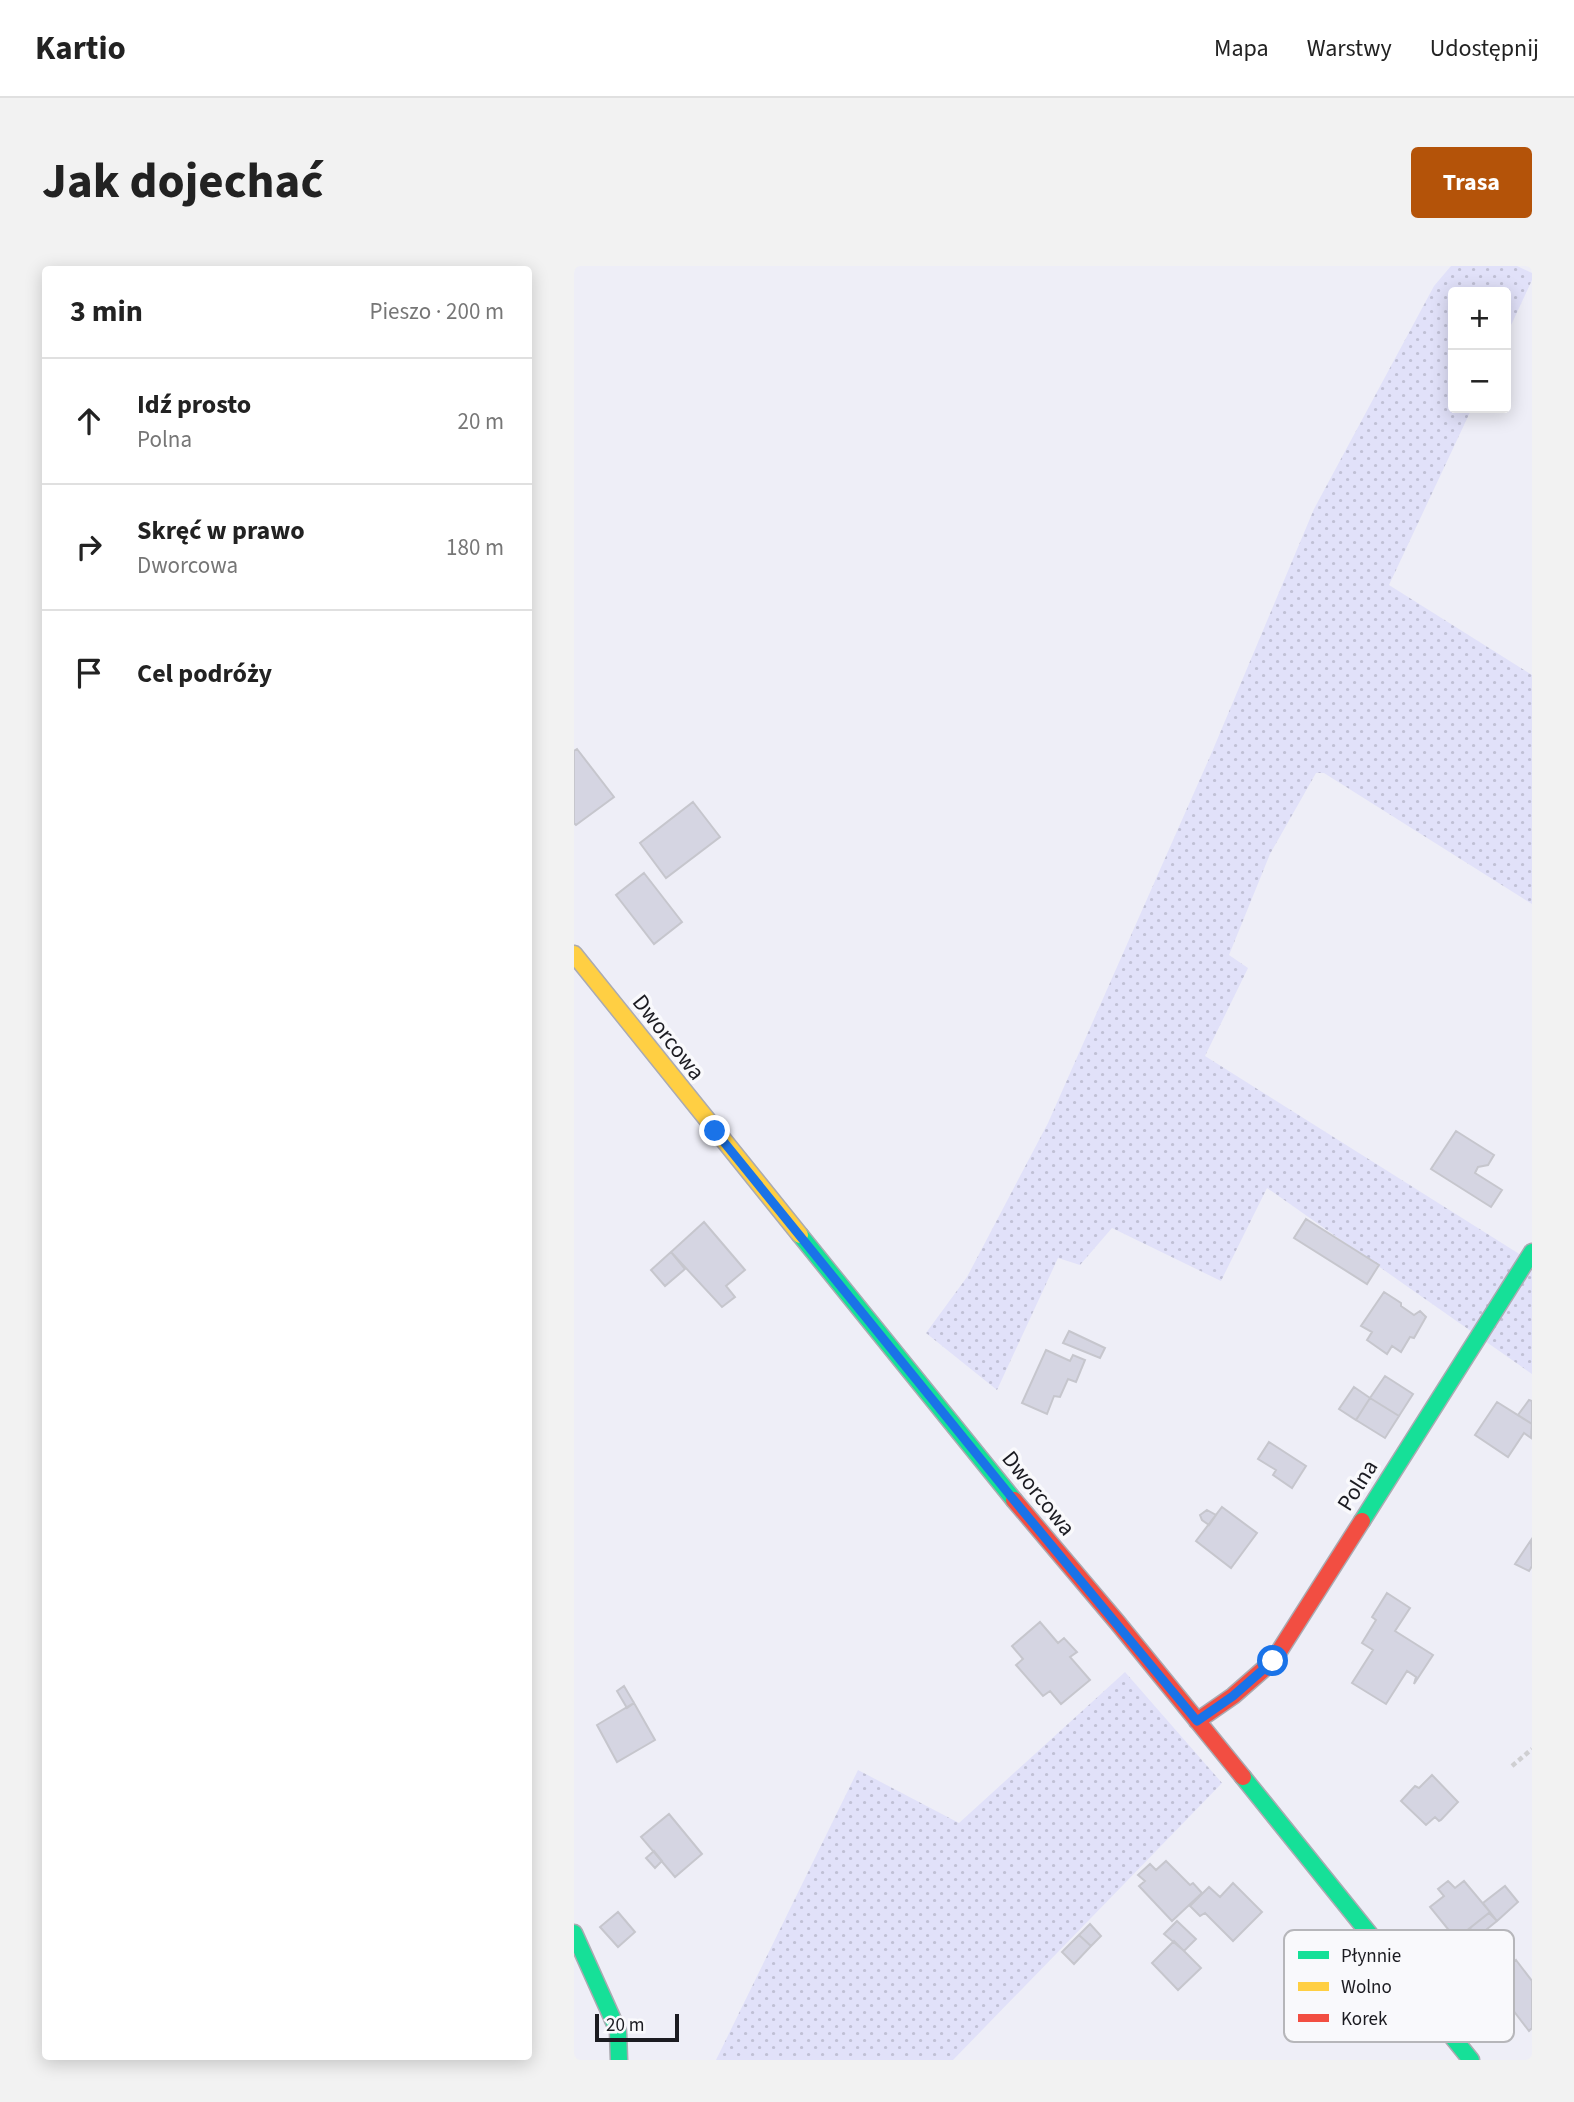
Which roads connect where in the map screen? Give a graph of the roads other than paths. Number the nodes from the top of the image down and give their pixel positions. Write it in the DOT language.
graph roads {
  1 [pos="574,954"];
  2 [pos="1532,1252"];
  3 [pos="1197,1721"];
  4 [pos="1366,1930"];
  5 [pos="574,1933"];
  6 [pos="1456,2042"];
  7 [pos="619,2060"];
  8 [pos="1471,2060"];
  1 -- 3 [label="street, Dworcowa"];
  2 -- 3 [label="street, Polna"];
  3 -- 4 [label="street, Dworcowa"];
  5 -- 7 [label="street"];
  6 -- 8 [label="street, Dworcowa"];
}
